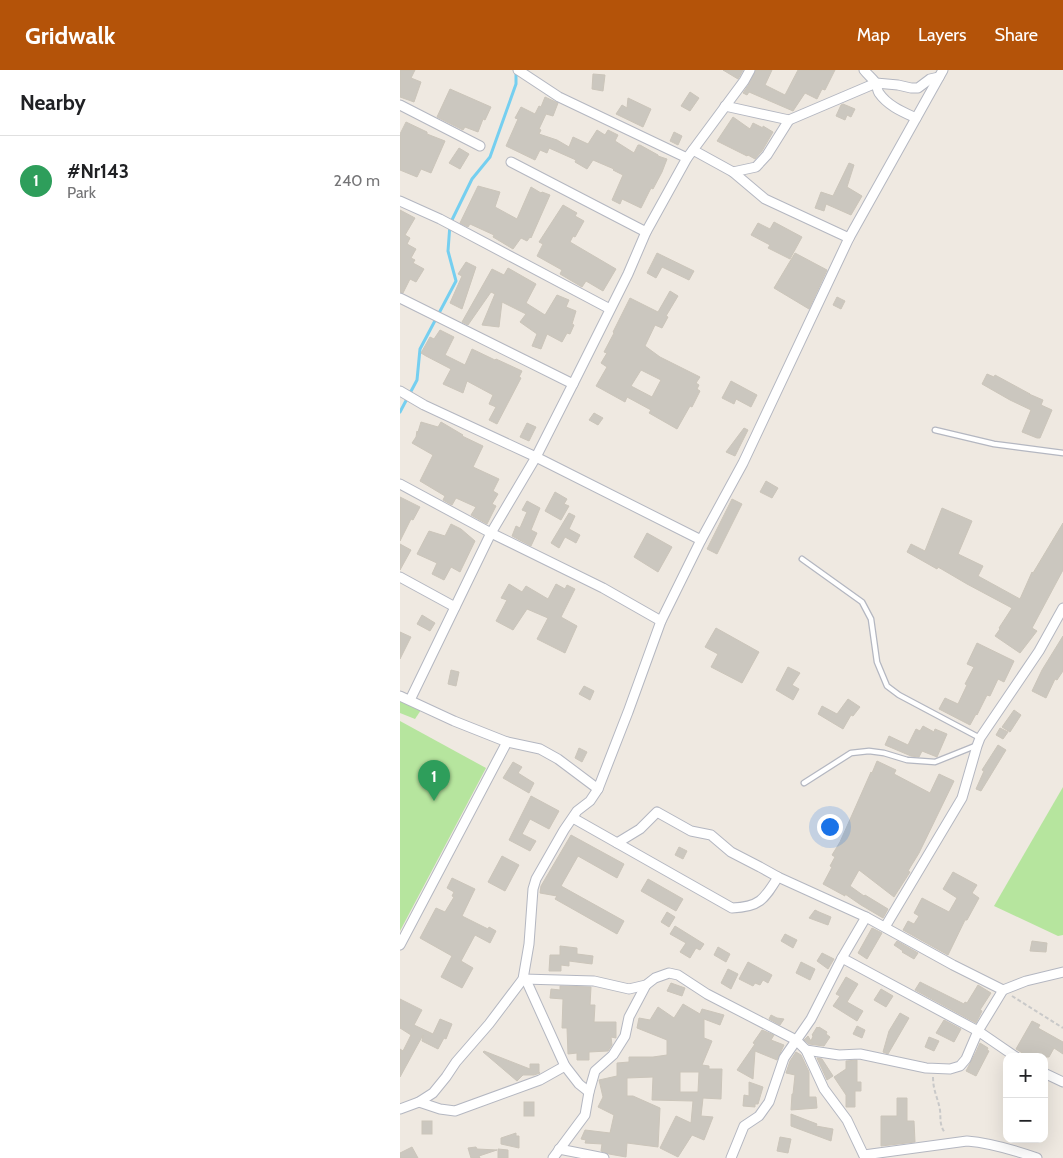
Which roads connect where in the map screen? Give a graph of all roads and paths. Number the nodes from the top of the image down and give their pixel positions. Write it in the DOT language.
graph roads {
  1 [pos="518,70"];
  2 [pos="750,70"];
  3 [pos="864,70"];
  4 [pos="941,74"];
  5 [pos="876,83"];
  6 [pos="400,105"];
  7 [pos="726,106"];
  8 [pos="916,118"];
  9 [pos="789,120"];
  10 [pos="480,146"];
  11 [pos="693,150"];
  12 [pos="686,158"];
  13 [pos="512,162"];
  14 [pos="734,172"];
  15 [pos="400,201"];
  16 [pos="646,232"];
  17 [pos="849,238"];
  18 [pos="400,298"];
  19 [pos="610,309"];
  20 [pos="573,384"];
  21 [pos="400,391"];
  22 [pos="935,430"];
  23 [pos="1063,453"];
  24 [pos="536,457"];
  25 [pos="400,484"];
  26 [pos="491,533"];
  27 [pos="701,540"];
  28 [pos="802,559"];
  29 [pos="400,577"];
  30 [pos="456,607"];
  31 [pos="1063,608"];
  32 [pos="661,620"];
  33 [pos="400,696"];
  34 [pos="410,700"];
  35 [pos="507,742"];
  36 [pos="978,742"];
  37 [pos="804,783"];
  38 [pos="598,789"];
  39 [pos="573,818"];
  40 [pos="617,843"];
  41 [pos="778,878"];
  42 [pos="866,917"];
  43 [pos="885,927"];
  44 [pos="400,946"];
  45 [pos="842,958"];
  46 [pos="1063,972"];
  47 [pos="525,979"];
  48 [pos="646,985"];
  49 [pos="1003,990"];
  50 [pos="1063,1028"];
  51 [pos="978,1031"];
  52 [pos="796,1040"];
  53 [pos="806,1050"];
  54 [pos="1010,1053"];
  55 [pos="564,1066"];
  56 [pos="933,1069"];
  57 [pos="1048,1074"];
  58 [pos="1063,1082"];
  59 [pos="589,1092"];
  60 [pos="419,1102"];
  61 [pos="400,1109"];
  62 [pos="953,1142"];
  63 [pos="559,1149"];
  64 [pos="864,1157"];
  65 [pos="553,1158"];
  66 [pos="604,1158"];
  67 [pos="731,1158"];
  68 [pos="1037,1158"];
  1 -- 12 [label="street"];
  2 -- 7 [label="street"];
  3 -- 5 [label="street"];
  4 -- 5 [label="street"];
  4 -- 8 [label="street"];
  5 -- 8 [label="street"];
  5 -- 9 [label="street"];
  6 -- 10 [label="street"];
  7 -- 9 [label="street"];
  7 -- 11 [label="street"];
  8 -- 17 [label="street"];
  9 -- 14 [label="street"];
  11 -- 12 [label="street"];
  11 -- 14 [label="street"];
  12 -- 16 [label="street"];
  13 -- 16 [label="street"];
  14 -- 17 [label="street"];
  15 -- 19 [label="street"];
  16 -- 19 [label="street"];
  17 -- 27 [label="street"];
  18 -- 20 [label="street"];
  19 -- 20 [label="street"];
  20 -- 24 [label="street"];
  21 -- 24 [label="street"];
  22 -- 23 [label="lane"];
  24 -- 26 [label="street"];
  24 -- 27 [label="street"];
  25 -- 26 [label="street"];
  26 -- 30 [label="street"];
  26 -- 32 [label="street"];
  27 -- 32 [label="street"];
  28 -- 36 [label="lane"];
  29 -- 30 [label="street"];
  30 -- 34 [label="street"];
  31 -- 36 [label="street"];
  32 -- 38 [label="street"];
  33 -- 34 [label="street"];
  34 -- 35 [label="street"];
  35 -- 38 [label="street"];
  35 -- 44 [label="street"];
  36 -- 37 [label="lane"];
  36 -- 43 [label="street"];
  38 -- 39 [label="street"];
  39 -- 40 [label="street"];
  39 -- 47 [label="street"];
  40 -- 41 [label="street"];
  40 -- 41 [label="street"];
  41 -- 42 [label="street"];
  42 -- 43 [label="street"];
  42 -- 45 [label="street"];
  43 -- 49 [label="street"];
  45 -- 51 [label="street"];
  45 -- 52 [label="street"];
  46 -- 49 [label="street"];
  47 -- 48 [label="street"];
  47 -- 55 [label="street"];
  47 -- 60 [label="street"];
  48 -- 52 [label="street"];
  48 -- 59 [label="street"];
  49 -- 50 [label="path"];
  49 -- 51 [label="street"];
  51 -- 54 [label="street"];
  51 -- 56 [label="street"];
  52 -- 53 [label="street"];
  52 -- 67 [label="street"];
  53 -- 56 [label="street"];
  53 -- 64 [label="street"];
  55 -- 59 [label="street"];
  55 -- 60 [label="street"];
  56 -- 62 [label="path"];
  57 -- 58 [label="street"];
  59 -- 63 [label="street"];
  60 -- 61 [label="street"];
  62 -- 64 [label="street"];
  62 -- 68 [label="street"];
  63 -- 65 [label="street"];
  63 -- 66 [label="street"];
}
